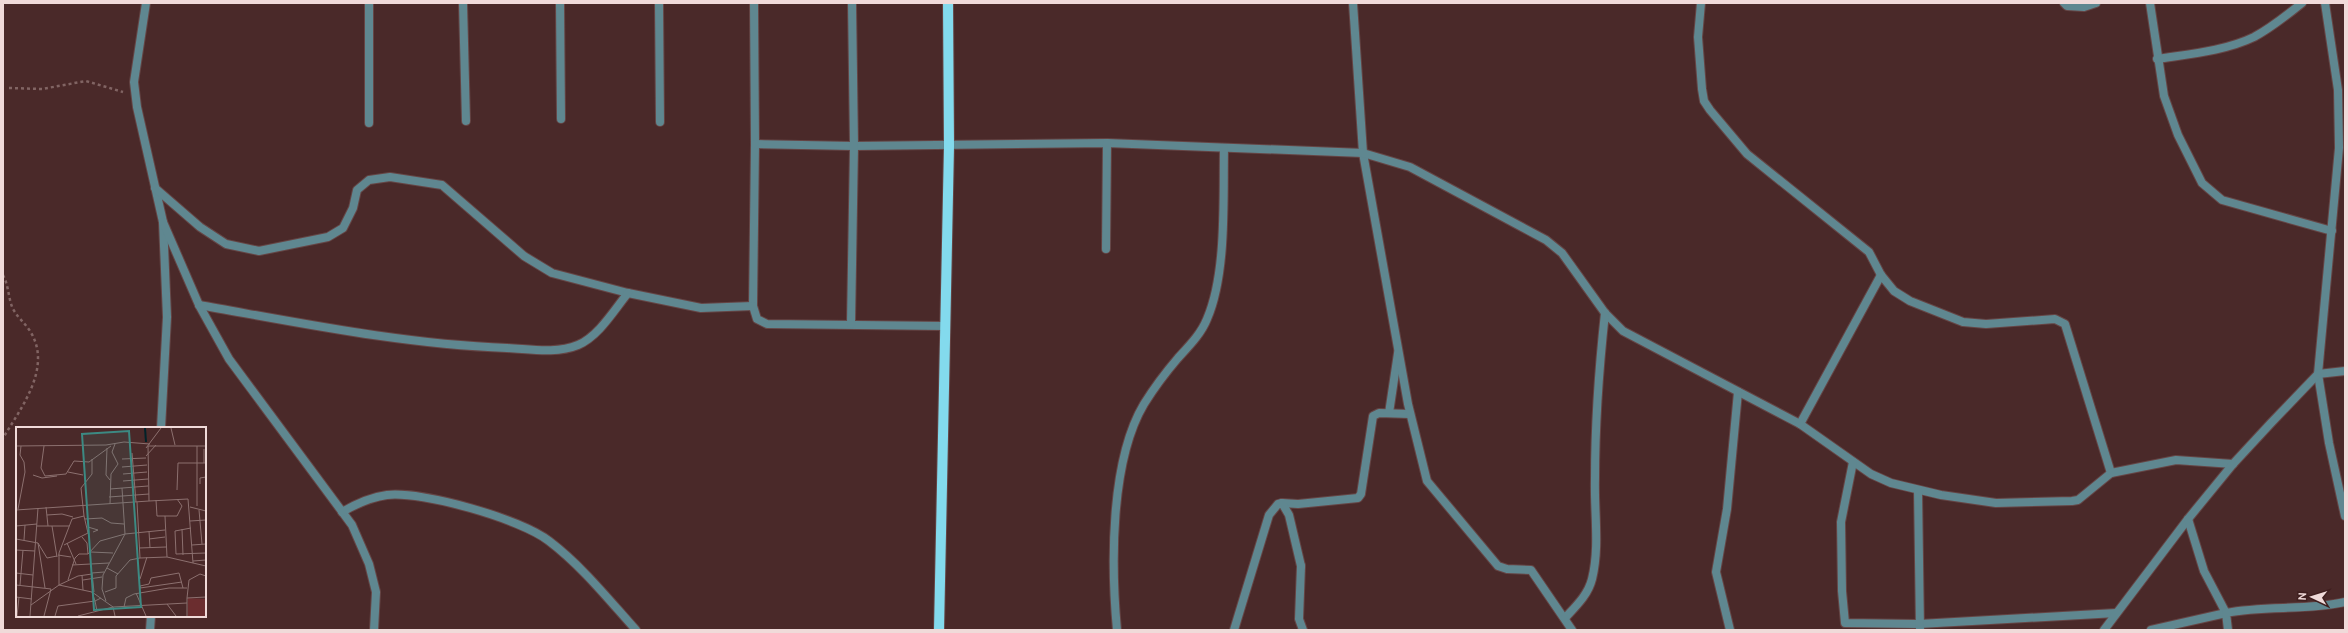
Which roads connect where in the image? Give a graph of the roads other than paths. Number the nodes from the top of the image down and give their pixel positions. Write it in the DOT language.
graph roads {
  1 [pos="146,3"];
  2 [pos="369,3"];
  3 [pos="463,3"];
  4 [pos="560,3"];
  5 [pos="659,3"];
  6 [pos="754,3"];
  7 [pos="852,3"];
  8 [pos="948,3"];
  9 [pos="1353,3"];
  10 [pos="1700,3"];
  11 [pos="2064,3"];
  12 [pos="2096,3"];
  13 [pos="2150,3"];
  14 [pos="2302,3"];
  15 [pos="2325,3"];
  16 [pos="2157,59"];
  17 [pos="561,119"];
  18 [pos="466,121"];
  19 [pos="660,122"];
  20 [pos="370,123"];
  21 [pos="1107,143"];
  22 [pos="755,144"];
  23 [pos="854,146"];
  24 [pos="949,146"];
  25 [pos="1224,148"];
  26 [pos="1363,153"];
  27 [pos="155,188"];
  28 [pos="164,222"];
  29 [pos="2332,231"];
  30 [pos="1106,249"];
  31 [pos="1881,275"];
  32 [pos="628,293"];
  33 [pos="199,305"];
  34 [pos="753,306"];
  35 [pos="1605,313"];
  36 [pos="851,324"];
  37 [pos="946,326"];
  38 [pos="1398,353"];
  39 [pos="2345,371"];
  40 [pos="2318,374"];
  41 [pos="1738,392"];
  42 [pos="1389,413"];
  43 [pos="1410,414"];
  44 [pos="1800,424"];
  45 [pos="161,427"];
  46 [pos="1853,462"];
  47 [pos="2233,464"];
  48 [pos="2111,473"];
  49 [pos="1918,490"];
  50 [pos="1282,503"];
  51 [pos="342,512"];
  52 [pos="2345,516"];
  53 [pos="2188,519"];
  54 [pos="2345,602"];
  55 [pos="2116,612"];
  56 [pos="2226,614"];
  57 [pos="151,617"];
  58 [pos="1565,618"];
  59 [pos="1865,627"];
  60 [pos="1919,627"];
  61 [pos="150,630"];
  62 [pos="374,630"];
  63 [pos="636,630"];
  64 [pos="939,630"];
  65 [pos="1117,630"];
  66 [pos="1234,630"];
  67 [pos="1302,630"];
  68 [pos="1572,630"];
  69 [pos="1730,630"];
  70 [pos="2104,630"];
  71 [pos="2151,630"];
  72 [pos="2228,630"];
  1 -- 27 [label="street"];
  2 -- 20 [label="street"];
  3 -- 18 [label="street"];
  4 -- 17 [label="street"];
  5 -- 19 [label="street"];
  6 -- 22 [label="street"];
  7 -- 23 [label="street"];
  8 -- 24 [label="main road"];
  9 -- 26 [label="street"];
  10 -- 31 [label="street"];
  11 -- 12 [label="street"];
  13 -- 16 [label="street"];
  14 -- 16 [label="street"];
  15 -- 29 [label="street"];
  16 -- 29 [label="street"];
  21 -- 24 [label="street"];
  21 -- 25 [label="street"];
  21 -- 30 [label="street"];
  22 -- 23 [label="street"];
  22 -- 34 [label="street"];
  23 -- 24 [label="street"];
  23 -- 36 [label="street"];
  24 -- 37 [label="main road"];
  25 -- 26 [label="street"];
  25 -- 65 [label="street"];
  26 -- 35 [label="street"];
  26 -- 38 [label="street"];
  27 -- 28 [label="street"];
  27 -- 32 [label="street"];
  28 -- 33 [label="street"];
  28 -- 45 [label="street"];
  29 -- 40 [label="street"];
  31 -- 44 [label="street"];
  31 -- 48 [label="street"];
  32 -- 33 [label="street"];
  32 -- 34 [label="street"];
  33 -- 51 [label="street"];
  34 -- 36 [label="street"];
  35 -- 41 [label="street"];
  35 -- 58 [label="street"];
  36 -- 37 [label="street"];
  37 -- 64 [label="main road"];
  38 -- 42 [label="street"];
  38 -- 43 [label="street"];
  39 -- 40 [label="street"];
  40 -- 47 [label="street"];
  40 -- 52 [label="street"];
  41 -- 44 [label="street"];
  41 -- 69 [label="street"];
  42 -- 43 [label="street"];
  42 -- 50 [label="street"];
  43 -- 58 [label="street"];
  44 -- 46 [label="street"];
  46 -- 49 [label="street"];
  46 -- 59 [label="street"];
  47 -- 48 [label="street"];
  47 -- 53 [label="street"];
  48 -- 49 [label="street"];
  49 -- 60 [label="street"];
  50 -- 66 [label="street"];
  50 -- 67 [label="street"];
  51 -- 62 [label="street"];
  51 -- 63 [label="street"];
  53 -- 55 [label="street"];
  53 -- 56 [label="street"];
  54 -- 56 [label="street"];
  55 -- 60 [label="street"];
  55 -- 70 [label="street"];
  56 -- 71 [label="street"];
  56 -- 72 [label="street"];
  57 -- 61 [label="street"];
  58 -- 68 [label="street"];
  59 -- 60 [label="street"];
}
